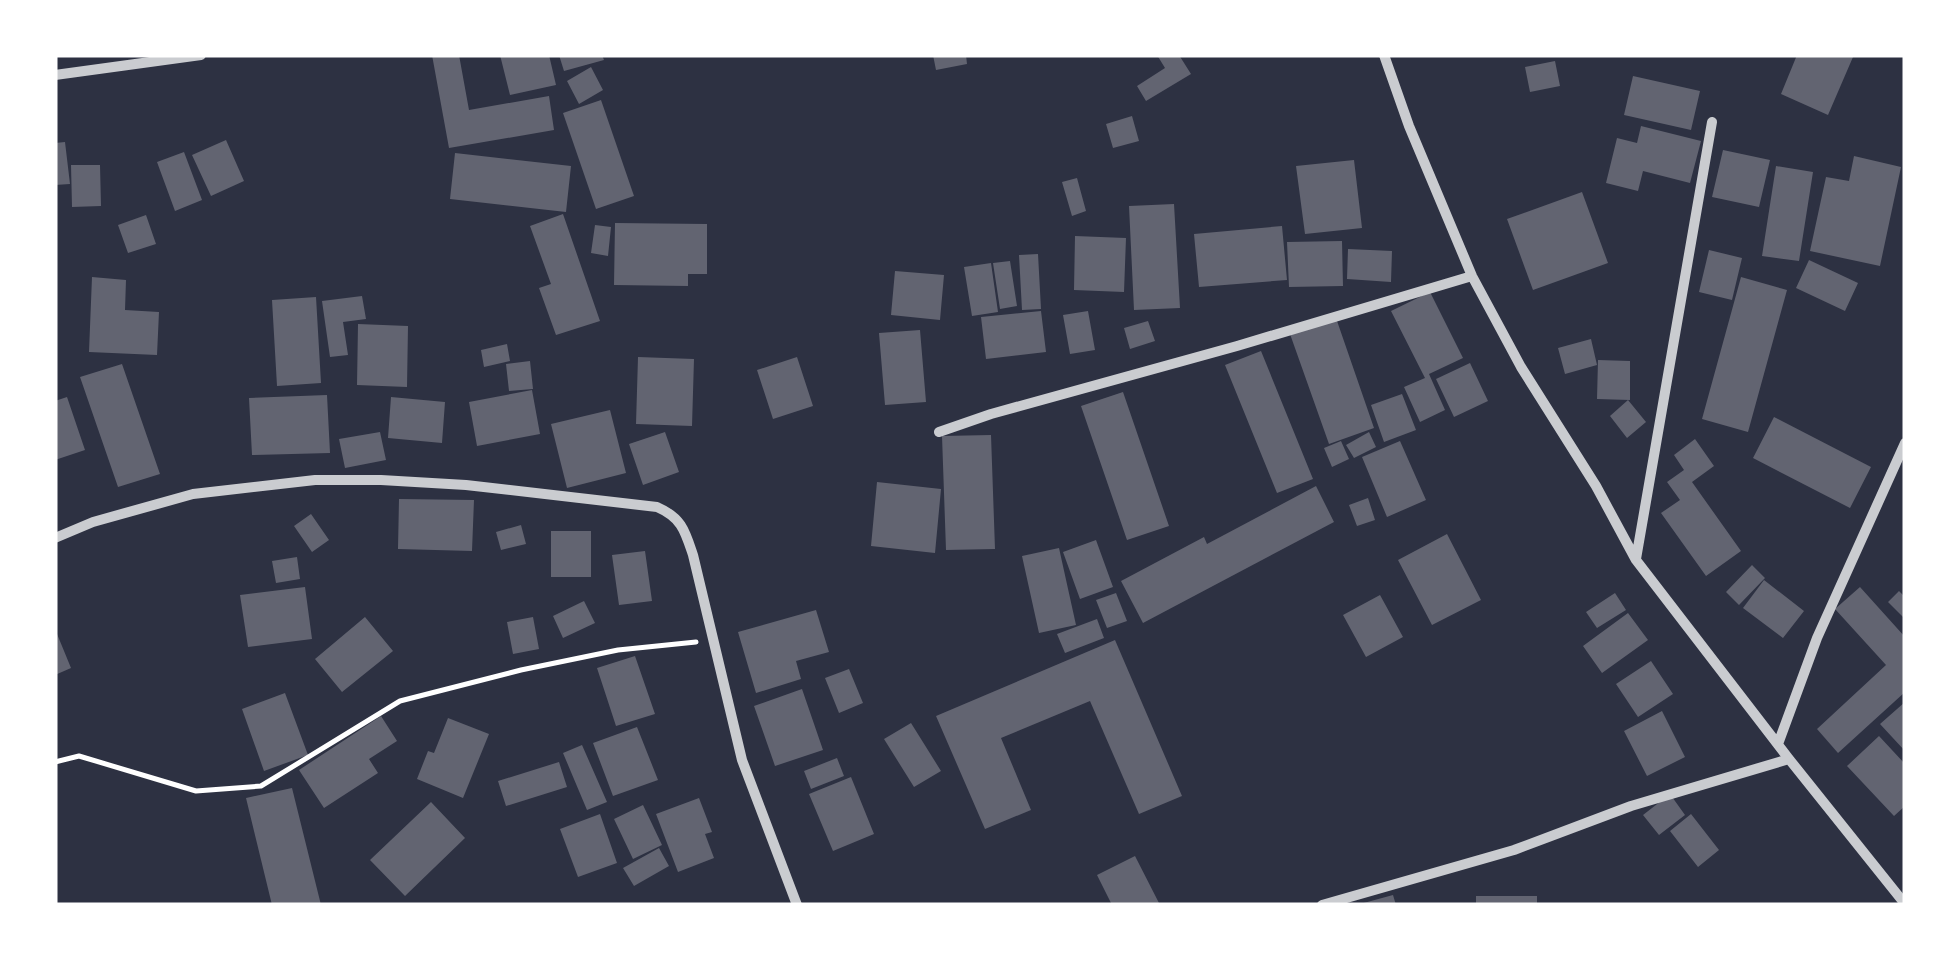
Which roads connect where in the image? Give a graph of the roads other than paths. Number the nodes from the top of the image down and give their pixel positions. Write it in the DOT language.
graph roads {
  1 [pos="201,55"];
  2 [pos="1384,55"];
  3 [pos="55,75"];
  4 [pos="1712,122"];
  5 [pos="1472,276"];
  6 [pos="939,432"];
  7 [pos="1905,443"];
  8 [pos="55,538"];
  9 [pos="1636,560"];
  10 [pos="1778,744"];
  11 [pos="1788,759"];
  12 [pos="1905,904"];
  13 [pos="797,905"];
  14 [pos="1322,905"];
  1 -- 3 [label="street"];
  2 -- 5 [label="street"];
  4 -- 9 [label="street"];
  5 -- 6 [label="street"];
  5 -- 9 [label="street"];
  7 -- 10 [label="street"];
  8 -- 13 [label="street"];
  9 -- 10 [label="street"];
  10 -- 11 [label="street"];
  11 -- 12 [label="street"];
  11 -- 14 [label="street"];
}
